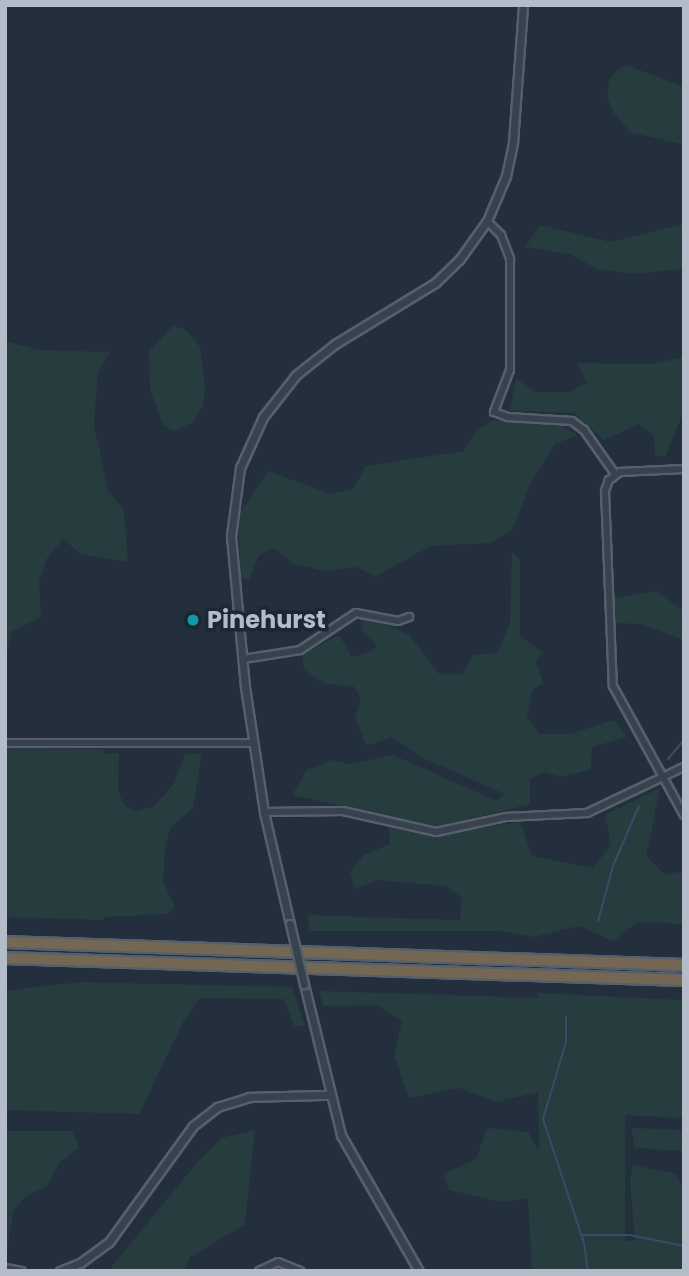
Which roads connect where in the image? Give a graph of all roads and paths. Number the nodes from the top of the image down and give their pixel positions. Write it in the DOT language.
graph roads {
  1 [pos="523,5"];
  2 [pos="487,221"];
  3 [pos="684,469"];
  4 [pos="615,474"];
  5 [pos="409,617"];
  6 [pos="243,659"];
  7 [pos="5,743"];
  8 [pos="252,743"];
  9 [pos="684,767"];
  10 [pos="661,779"];
  11 [pos="264,812"];
  12 [pos="684,815"];
  13 [pos="5,942"];
  14 [pos="5,958"];
  15 [pos="684,965"];
  16 [pos="684,981"];
  17 [pos="328,1095"];
  18 [pos="5,1268"];
  19 [pos="21,1271"];
  20 [pos="60,1271"];
  21 [pos="259,1271"];
  22 [pos="300,1271"];
  23 [pos="419,1271"];
  1 -- 2 [label="street"];
  2 -- 4 [label="street"];
  2 -- 6 [label="street"];
  3 -- 4 [label="street"];
  4 -- 10 [label="street"];
  5 -- 6 [label="street"];
  6 -- 8 [label="street"];
  7 -- 8 [label="street"];
  8 -- 11 [label="street"];
  9 -- 10 [label="street"];
  10 -- 11 [label="street"];
  10 -- 12 [label="street"];
  11 -- 17 [label="street, bridge"];
  13 -- 15 [label="highway"];
  14 -- 16 [label="highway"];
  17 -- 20 [label="street"];
  17 -- 23 [label="street"];
  18 -- 19 [label="street"];
  21 -- 22 [label="street"];
}
